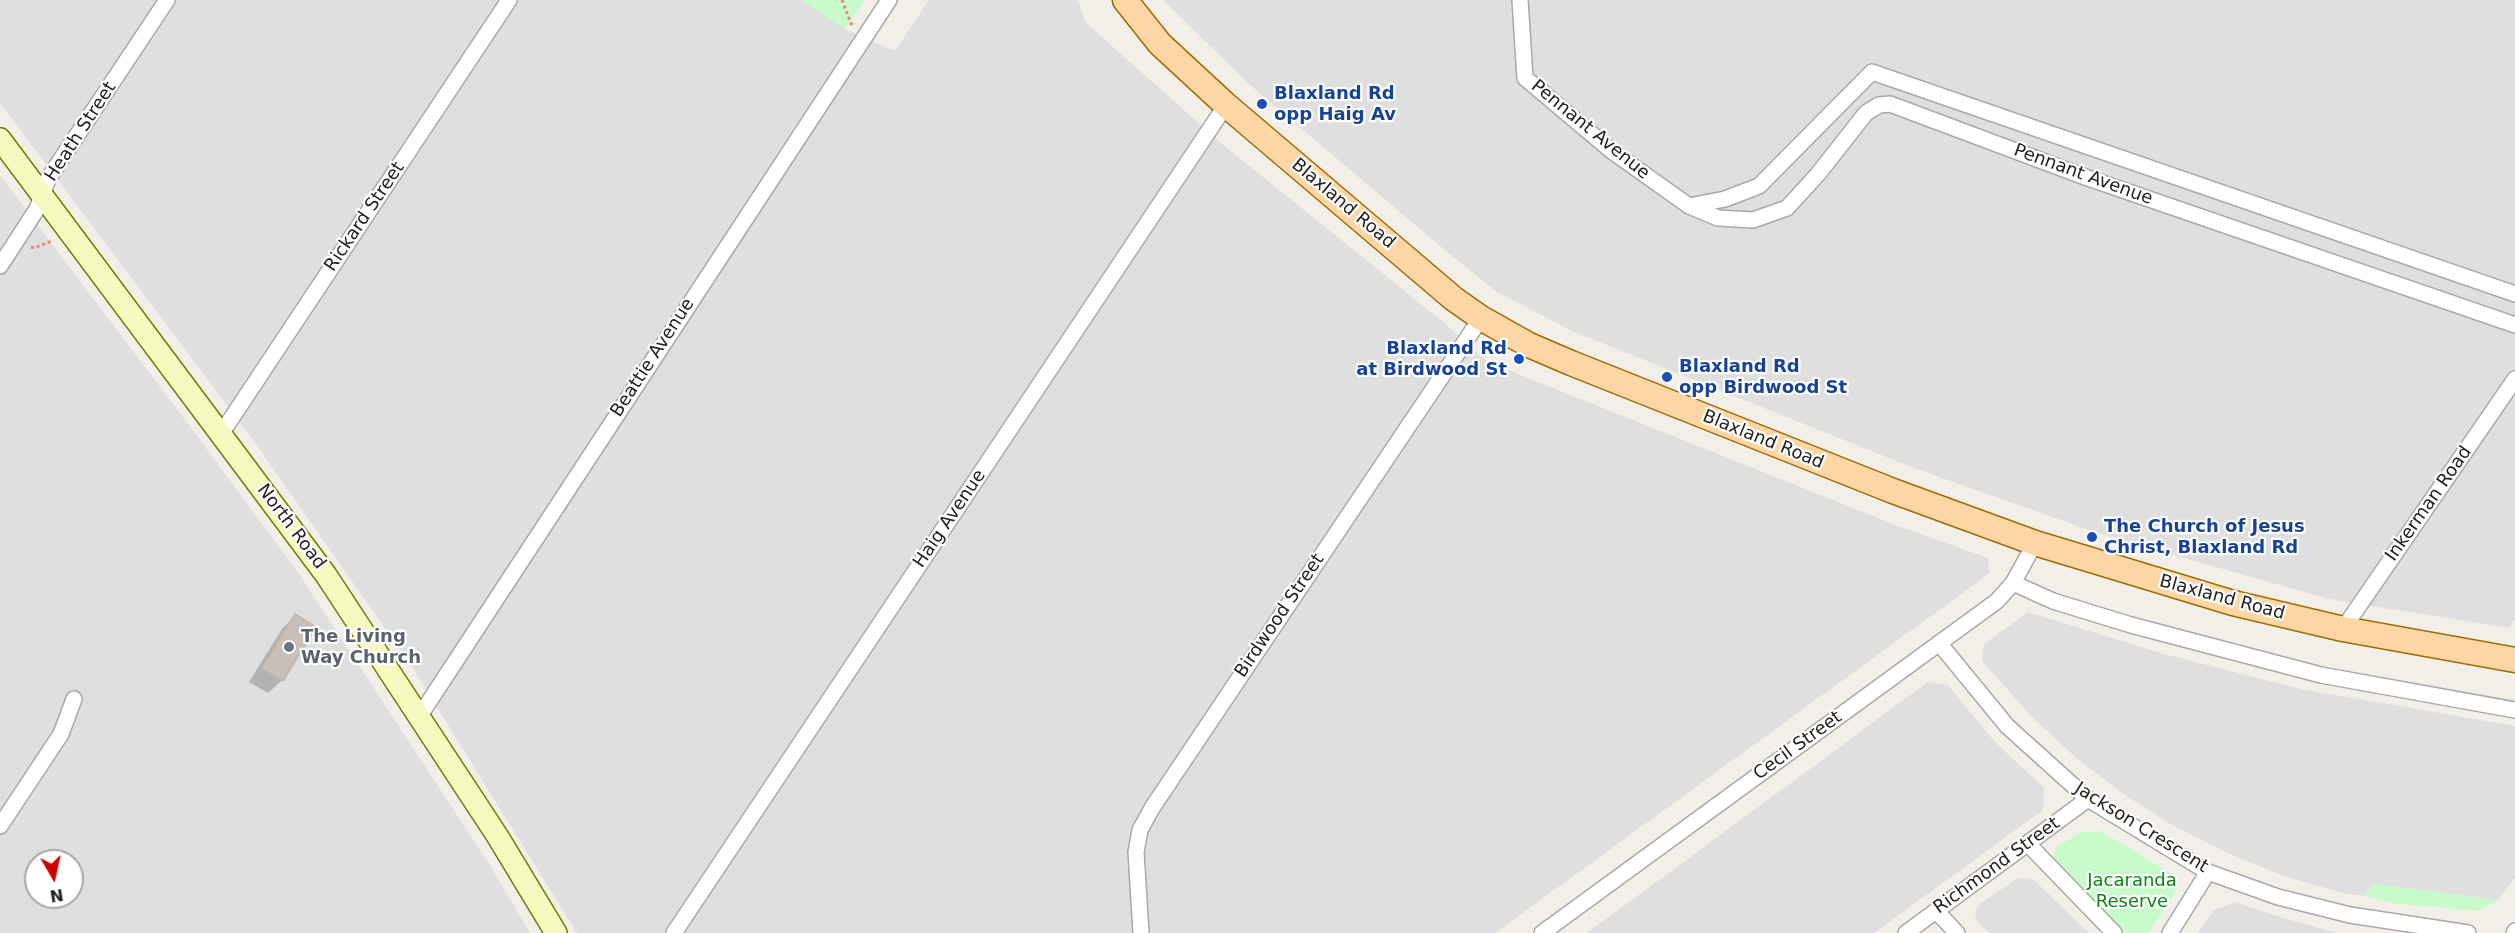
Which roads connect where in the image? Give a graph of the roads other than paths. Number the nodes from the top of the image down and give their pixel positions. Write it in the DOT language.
graph roads {
  1 [pos="167,0"];
  2 [pos="509,0"];
  3 [pos="889,0"];
  4 [pos="1125,0"];
  5 [pos="1520,0"];
  6 [pos="1226,105"];
  7 [pos="0,139"];
  8 [pos="43,196"];
  9 [pos="1689,206"];
  10 [pos="0,266"];
  11 [pos="2515,294"];
  12 [pos="1481,318"];
  13 [pos="2515,326"];
  14 [pos="2515,379"];
  15 [pos="221,434"];
  16 [pos="2035,543"];
  17 [pos="2013,583"];
  18 [pos="2343,629"];
  19 [pos="1939,643"];
  20 [pos="2515,660"];
  21 [pos="74,699"];
  22 [pos="2515,710"];
  23 [pos="419,717"];
  24 [pos="2088,799"];
  25 [pos="0,826"];
  26 [pos="2028,844"];
  27 [pos="2208,872"];
  28 [pos="1936,911"];
  29 [pos="556,933"];
  30 [pos="674,933"];
  31 [pos="1141,933"];
  32 [pos="1542,933"];
  33 [pos="1906,933"];
  34 [pos="1957,933"];
  35 [pos="2114,933"];
  36 [pos="2170,933"];
  37 [pos="2468,933"];
  1 -- 8 [label="street, Heath Street"];
  2 -- 15 [label="street, Rickard Street"];
  3 -- 23 [label="street, Beattie Avenue"];
  4 -- 6 [label="main road, Blaxland Road"];
  5 -- 9 [label="street, Pennant Avenue"];
  6 -- 12 [label="main road, Blaxland Road"];
  6 -- 30 [label="street, Haig Avenue"];
  7 -- 8 [label="street, North Road"];
  8 -- 10 [label="street, Heath Street"];
  8 -- 15 [label="street, North Road"];
  9 -- 11 [label="street, Pennant Avenue"];
  9 -- 13 [label="street, Pennant Avenue"];
  12 -- 16 [label="main road, Blaxland Road"];
  12 -- 31 [label="street, Birdwood Street"];
  14 -- 18 [label="street, Inkerman Road"];
  15 -- 23 [label="street, North Road"];
  16 -- 17 [label="street, Cecil Street"];
  16 -- 18 [label="main road, Blaxland Road"];
  17 -- 19 [label="street, Cecil Street"];
  17 -- 22 [label="street"];
  18 -- 20 [label="main road, Blaxland Road"];
  19 -- 24 [label="street, Jackson Crescent"];
  19 -- 32 [label="street, Cecil Street"];
  21 -- 25 [label="street"];
  23 -- 29 [label="street, North Road"];
  24 -- 26 [label="street, Richmond Street"];
  24 -- 27 [label="street, Jackson Crescent"];
  26 -- 28 [label="street, Richmond Street"];
  26 -- 35 [label="street"];
  27 -- 36 [label="street"];
  27 -- 37 [label="street, Jackson Crescent"];
  28 -- 33 [label="street, Richmond Street"];
  28 -- 34 [label="street"];
}
